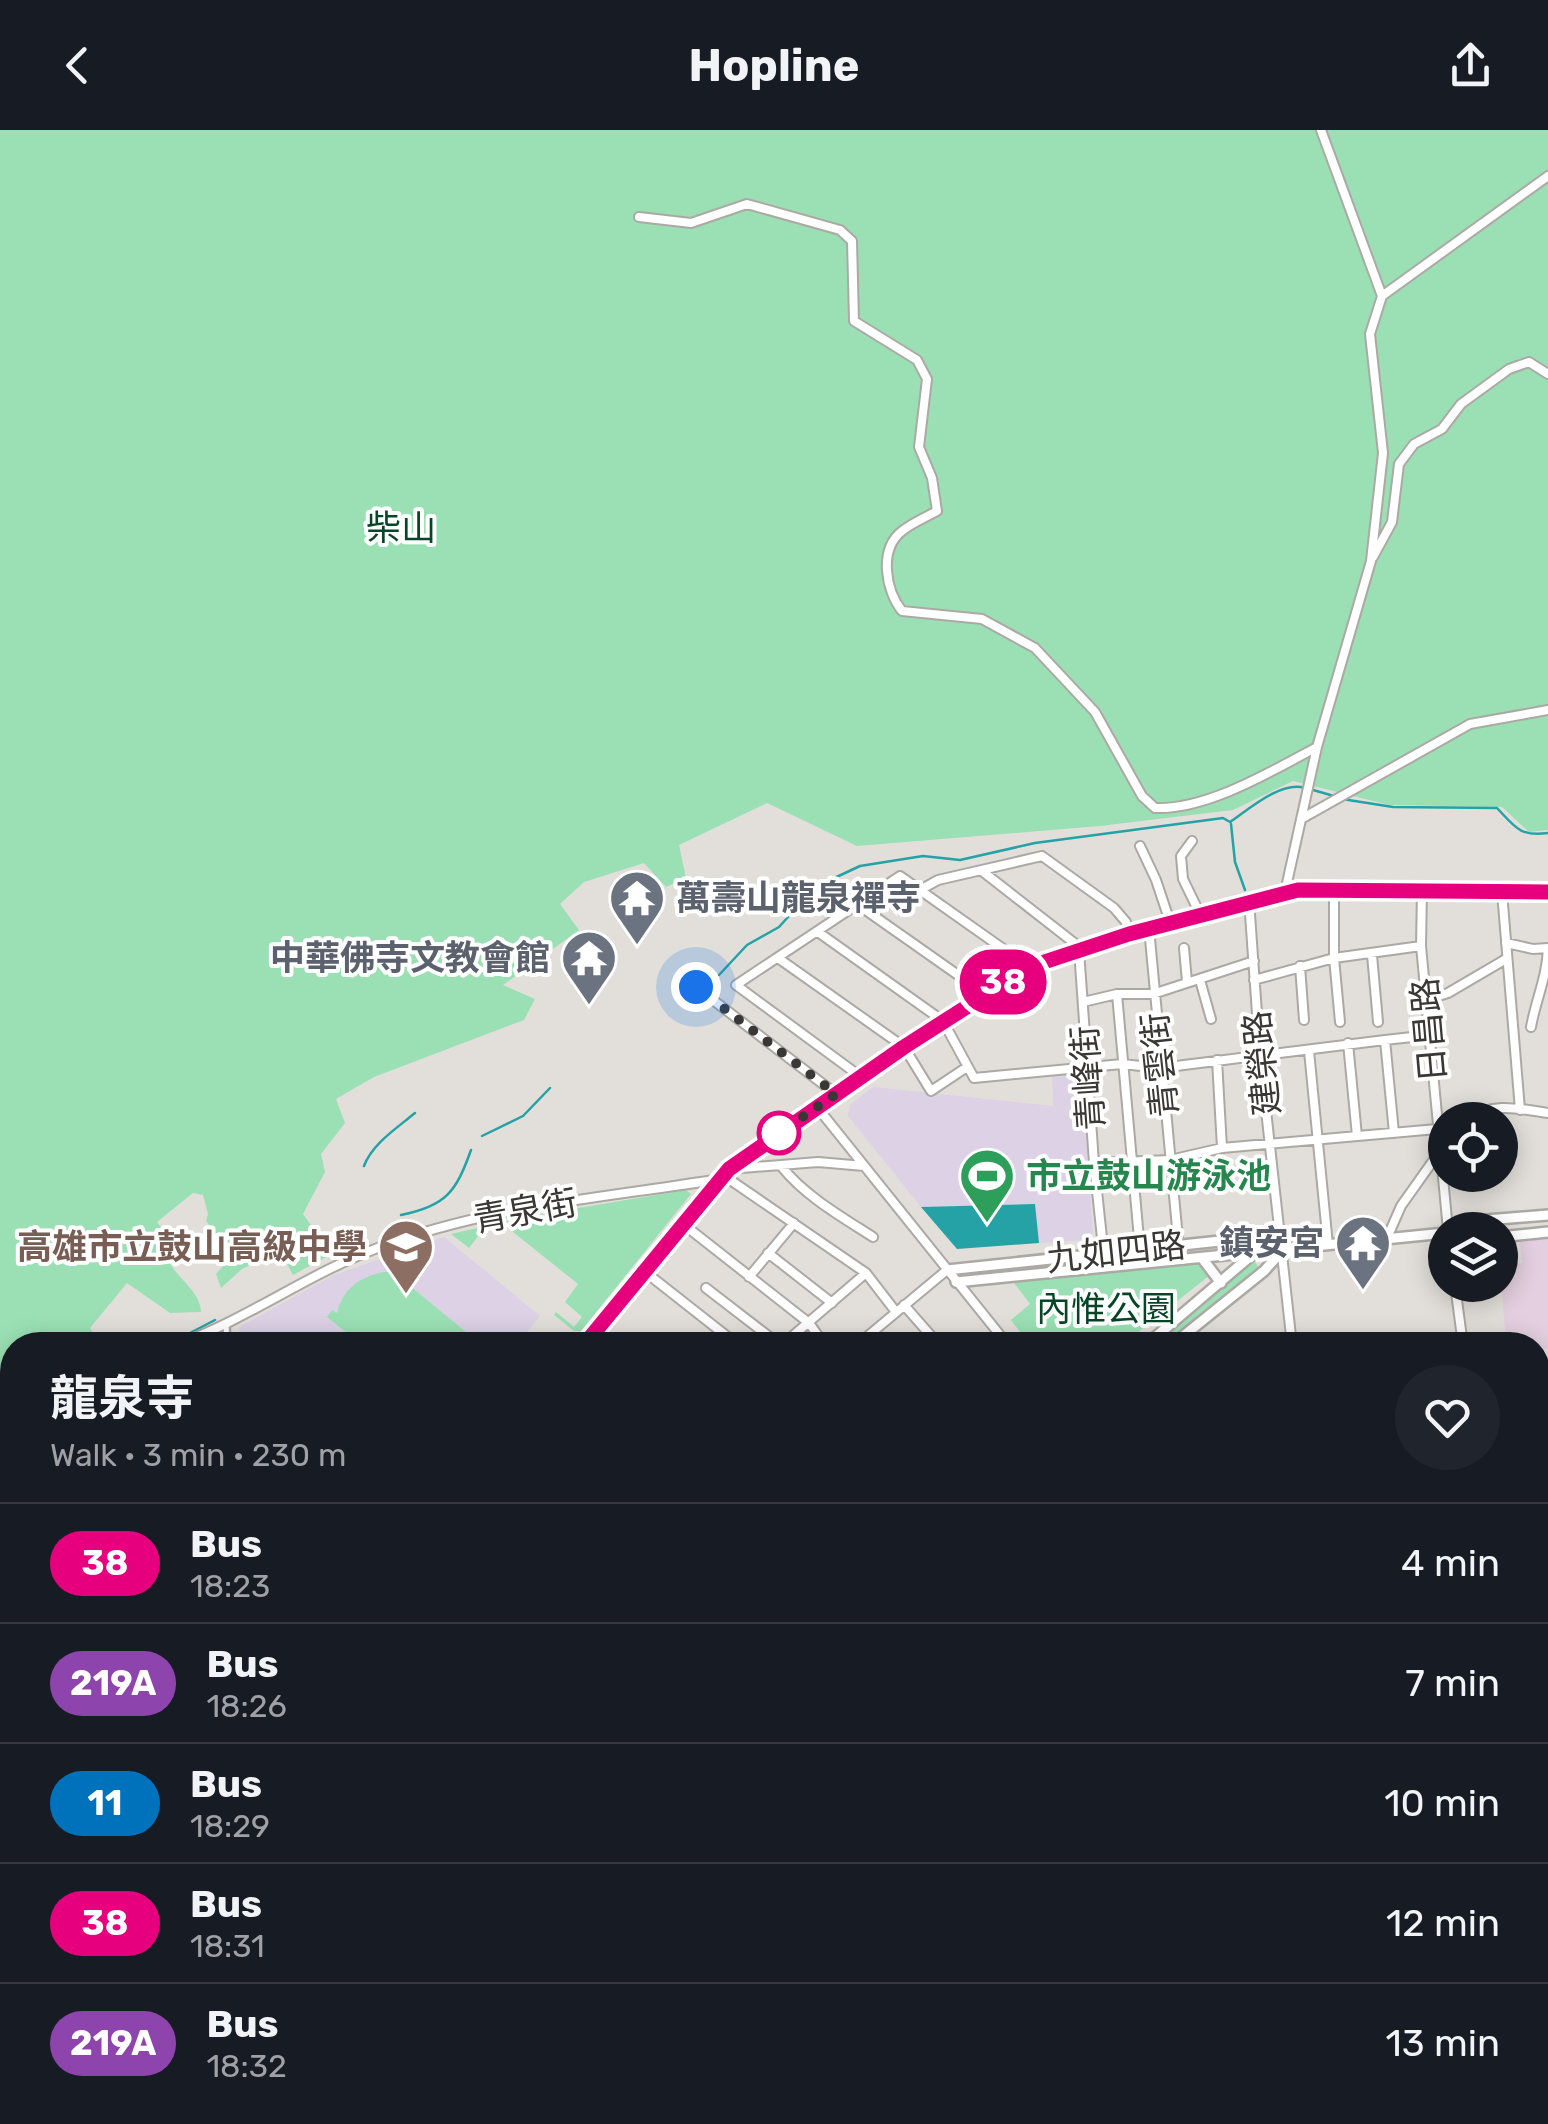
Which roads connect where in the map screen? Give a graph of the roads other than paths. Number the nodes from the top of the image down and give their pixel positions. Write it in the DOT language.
graph roads {
  1 [pos="1320,130"];
  2 [pos="1548,176"];
  3 [pos="639,217"];
  4 [pos="1382,296"];
  5 [pos="1548,374"];
  6 [pos="1371,561"];
  7 [pos="1548,710"];
  8 [pos="1317,747"];
  9 [pos="1301,819"];
  10 [pos="1192,841"];
  11 [pos="1140,846"];
  12 [pos="982,872"];
  13 [pos="1334,889"];
  14 [pos="920,890"];
  15 [pos="1422,890"];
  16 [pos="1284,892"];
  17 [pos="1502,892"];
  18 [pos="1548,892"];
  19 [pos="1249,900"];
  20 [pos="857,904"];
  21 [pos="1200,914"];
  22 [pos="1170,922"];
  23 [pos="1149,928"];
  24 [pos="818,932"];
  25 [pos="1129,934"];
  26 [pos="1506,943"];
  27 [pos="1421,946"];
  28 [pos="1184,948"];
  29 [pos="1080,949"];
  30 [pos="1372,955"];
  31 [pos="778,958"];
  32 [pos="1334,958"];
  33 [pos="1506,958"];
  34 [pos="1254,961"];
  35 [pos="1300,966"];
  36 [pos="1029,967"];
  37 [pos="1200,980"];
  38 [pos="1254,980"];
  39 [pos="684,982"];
  40 [pos="1187,982"];
  41 [pos="985,994"];
  42 [pos="1117,994"];
  43 [pos="1153,994"];
  44 [pos="1426,1000"];
  45 [pos="1084,1002"];
  46 [pos="1211,1019"];
  47 [pos="1304,1020"];
  48 [pos="943,1022"];
  49 [pos="1340,1022"];
  50 [pos="1378,1022"];
  51 [pos="1530,1027"];
  52 [pos="1430,1035"];
  53 [pos="1385,1040"];
  54 [pos="1348,1044"];
  55 [pos="904,1047"];
  56 [pos="1309,1050"];
  57 [pos="1260,1056"];
  58 [pos="1216,1060"];
  59 [pos="1122,1064"];
  60 [pos="967,1067"];
  61 [pos="1087,1068"];
  62 [pos="1160,1068"];
  63 [pos="861,1077"];
  64 [pos="836,1094"];
  65 [pos="1436,1102"];
  66 [pos="817,1108"];
  67 [pos="1520,1110"];
  68 [pos="1548,1113"];
  69 [pos="1428,1131"];
  70 [pos="1394,1133"];
  71 [pos="1357,1136"];
  72 [pos="1317,1140"];
  73 [pos="1271,1144"];
  74 [pos="1222,1148"];
  75 [pos="1170,1160"];
  76 [pos="1094,1163"];
  77 [pos="1131,1163"];
  78 [pos="864,1166"];
  79 [pos="782,1167"];
  80 [pos="1428,1167"];
  81 [pos="724,1174"];
  82 [pos="1548,1215"];
  83 [pos="1518,1217"];
  84 [pos="794,1223"];
  85 [pos="683,1224"];
  86 [pos="1548,1232"];
  87 [pos="1428,1233"];
  88 [pos="1518,1235"];
  89 [pos="872,1237"];
  90 [pos="1388,1238"];
  91 [pos="1328,1245"];
  92 [pos="1179,1246"];
  93 [pos="1140,1250"];
  94 [pos="1282,1250"];
  95 [pos="1104,1252"];
  96 [pos="1255,1252"];
  97 [pos="768,1253"];
  98 [pos="1202,1258"];
  99 [pos="1180,1260"];
  100 [pos="1105,1266"];
  101 [pos="947,1270"];
  102 [pos="644,1271"];
  103 [pos="866,1272"];
  104 [pos="748,1277"];
  105 [pos="956,1282"];
  106 [pos="1221,1283"];
  107 [pos="706,1288"];
  108 [pos="1458,1302"];
  109 [pos="832,1303"];
  110 [pos="900,1309"];
  111 [pos="226,1324"];
  112 [pos="809,1324"];
  113 [pos="205,1332"];
  114 [pos="226,1332"];
  115 [pos="595,1332"];
  116 [pos="721,1332"];
  117 [pos="764,1332"];
  118 [pos="798,1332"];
  119 [pos="815,1332"];
  120 [pos="873,1332"];
  121 [pos="925,1332"];
  122 [pos="997,1332"];
  123 [pos="1162,1332"];
  124 [pos="1188,1332"];
  125 [pos="1291,1332"];
  126 [pos="1462,1332"];
  1 -- 4 [label="street"];
  2 -- 4 [label="street"];
  3 -- 8 [label="street"];
  4 -- 6 [label="street"];
  5 -- 6 [label="street"];
  6 -- 8 [label="street"];
  7 -- 9 [label="street"];
  8 -- 9 [label="street"];
  9 -- 16 [label="street"];
  10 -- 21 [label="street"];
  11 -- 22 [label="street"];
  12 -- 14 [label="street"];
  12 -- 25 [label="street"];
  12 -- 29 [label="street"];
  13 -- 15 [label="street"];
  13 -- 16 [label="street"];
  13 -- 32 [label="street"];
  14 -- 20 [label="street"];
  14 -- 36 [label="street"];
  15 -- 17 [label="street"];
  15 -- 27 [label="street, 日昌路"];
  16 -- 19 [label="street"];
  17 -- 18 [label="street"];
  17 -- 26 [label="street"];
  19 -- 21 [label="street"];
  19 -- 34 [label="street, 建榮路"];
  20 -- 24 [label="street"];
  20 -- 41 [label="street"];
  21 -- 22 [label="street"];
  22 -- 23 [label="street"];
  23 -- 25 [label="street"];
  23 -- 43 [label="street, 青雲街"];
  24 -- 31 [label="street"];
  24 -- 48 [label="street"];
  25 -- 29 [label="street"];
  26 -- 33 [label="street"];
  26 -- 51 [label="street"];
  27 -- 30 [label="street"];
  27 -- 44 [label="street, 日昌路"];
  28 -- 40 [label="street"];
  29 -- 36 [label="street"];
  29 -- 45 [label="street, 青峰街"];
  30 -- 32 [label="street"];
  30 -- 50 [label="street"];
  31 -- 55 [label="street"];
  31 -- 63 [label="street"];
  32 -- 35 [label="street"];
  32 -- 49 [label="street"];
  33 -- 44 [label="street"];
  33 -- 67 [label="street"];
  34 -- 37 [label="street"];
  34 -- 38 [label="street, 建榮路"];
  35 -- 38 [label="street"];
  35 -- 47 [label="street"];
  36 -- 41 [label="street"];
  37 -- 40 [label="street"];
  37 -- 46 [label="street"];
  38 -- 57 [label="street, 建榮路"];
  39 -- 64 [label="street"];
  40 -- 43 [label="street"];
  41 -- 48 [label="street"];
  42 -- 43 [label="street"];
  42 -- 45 [label="street"];
  42 -- 59 [label="street"];
  43 -- 62 [label="street, 青雲街"];
  44 -- 52 [label="street, 日昌路"];
  45 -- 61 [label="street, 青峰街"];
  48 -- 55 [label="street"];
  48 -- 60 [label="street"];
  52 -- 53 [label="street"];
  52 -- 65 [label="street, 日昌路"];
  53 -- 54 [label="street"];
  53 -- 70 [label="street"];
  54 -- 56 [label="street"];
  54 -- 71 [label="street"];
  55 -- 60 [label="street"];
  55 -- 63 [label="street"];
  56 -- 57 [label="street"];
  56 -- 72 [label="street"];
  57 -- 58 [label="street"];
  57 -- 73 [label="street, 建榮路"];
  58 -- 62 [label="street"];
  58 -- 74 [label="street"];
  59 -- 61 [label="street"];
  59 -- 62 [label="street"];
  59 -- 77 [label="street"];
  60 -- 61 [label="street"];
  61 -- 76 [label="street, 青峰街"];
  62 -- 75 [label="street, 青雲街"];
  63 -- 64 [label="street"];
  64 -- 66 [label="street"];
  66 -- 78 [label="street"];
  66 -- 81 [label="street"];
  67 -- 68 [label="street"];
  69 -- 70 [label="street"];
  70 -- 71 [label="street"];
  71 -- 72 [label="street"];
  72 -- 73 [label="street"];
  72 -- 91 [label="street"];
  73 -- 74 [label="street"];
  73 -- 94 [label="street, 建榮路"];
  74 -- 75 [label="street"];
  75 -- 77 [label="street"];
  75 -- 92 [label="street, 青雲街"];
  76 -- 77 [label="street"];
  76 -- 95 [label="street, 青峰街"];
  77 -- 93 [label="street"];
  78 -- 79 [label="street, 青泉街"];
  78 -- 101 [label="street"];
  79 -- 81 [label="street, 青泉街"];
  79 -- 89 [label="street"];
  80 -- 90 [label="street"];
  81 -- 84 [label="street"];
  81 -- 85 [label="street"];
  81 -- 111 [label="street, 青泉街"];
  82 -- 83 [label="street, 九如四路"];
  84 -- 97 [label="street"];
  84 -- 103 [label="street"];
  85 -- 102 [label="street"];
  85 -- 104 [label="street"];
  86 -- 88 [label="street"];
  87 -- 90 [label="street, 九如四路"];
  90 -- 91 [label="street, 九如四路"];
  91 -- 94 [label="street, 九如四路"];
  92 -- 93 [label="street, 九如四路"];
  92 -- 94 [label="street, 九如四路"];
  92 -- 99 [label="street, 青雲街"];
  93 -- 95 [label="street, 九如四路"];
  94 -- 96 [label="street, 九如四路"];
  94 -- 124 [label="street, 九如四路"];
  94 -- 125 [label="street, 建榮路"];
  95 -- 100 [label="street, 青峰街"];
  95 -- 101 [label="street, 九如四路"];
  96 -- 98 [label="street, 九如四路"];
  96 -- 106 [label="street, 九如四路"];
  97 -- 104 [label="street"];
  97 -- 109 [label="street"];
  98 -- 99 [label="street, 九如四路"];
  98 -- 106 [label="street, 九如四路"];
  99 -- 100 [label="street, 九如四路"];
  100 -- 105 [label="street, 九如四路"];
  101 -- 105 [label="street"];
  101 -- 110 [label="street"];
  102 -- 115 [label="street"];
  102 -- 116 [label="street"];
  103 -- 109 [label="street"];
  103 -- 110 [label="street"];
  104 -- 112 [label="street"];
  105 -- 122 [label="street"];
  106 -- 123 [label="street, 九如四路"];
  107 -- 117 [label="street"];
  108 -- 126 [label="street"];
  109 -- 112 [label="street"];
  110 -- 120 [label="street"];
  110 -- 121 [label="street"];
  111 -- 113 [label="street, 青泉街"];
  111 -- 114 [label="street"];
  112 -- 118 [label="street"];
  112 -- 119 [label="street"];
}
